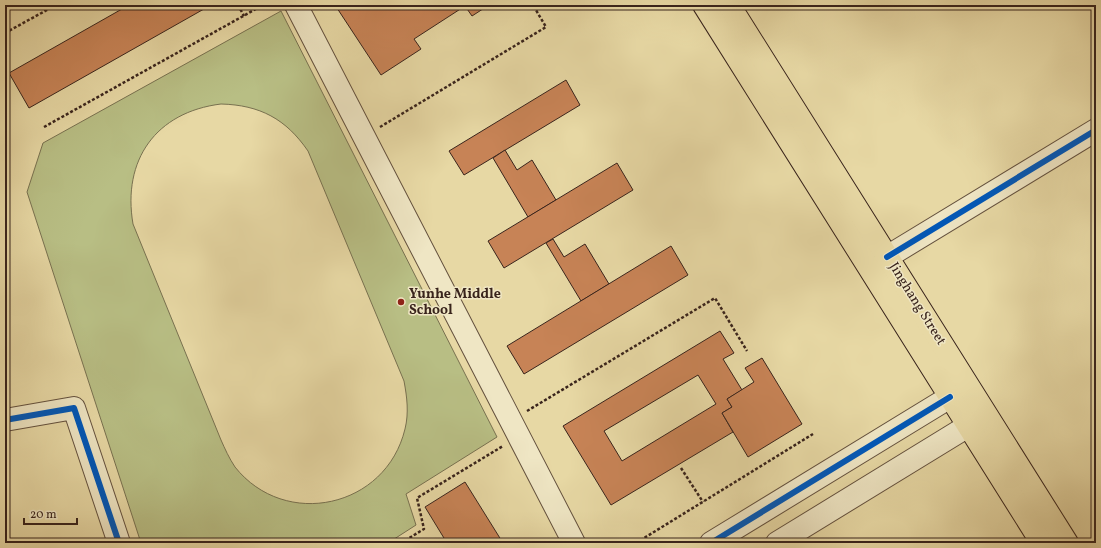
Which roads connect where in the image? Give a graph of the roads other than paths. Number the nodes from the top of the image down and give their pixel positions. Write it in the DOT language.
graph roads {
  1 [pos="296,5"];
  2 [pos="704,5"];
  3 [pos="729,5"];
  4 [pos="1096,130"];
  5 [pos="888,257"];
  6 [pos="950,397"];
  7 [pos="5,420"];
  8 [pos="968,426"];
  9 [pos="119,543"];
  10 [pos="574,543"];
  11 [pos="711,543"];
  12 [pos="777,543"];
  13 [pos="1042,543"];
  14 [pos="1067,543"];
  1 -- 10 [label="street"];
  2 -- 6 [label="main road, Jinghang Street"];
  3 -- 5 [label="main road, Jinghang Street"];
  4 -- 5 [label="street"];
  5 -- 14 [label="main road, Jinghang Street"];
  6 -- 8 [label="main road, Jinghang Street"];
  6 -- 11 [label="street"];
  7 -- 9 [label="street"];
  8 -- 12 [label="street"];
  8 -- 13 [label="main road, Jinghang Street"];
}
